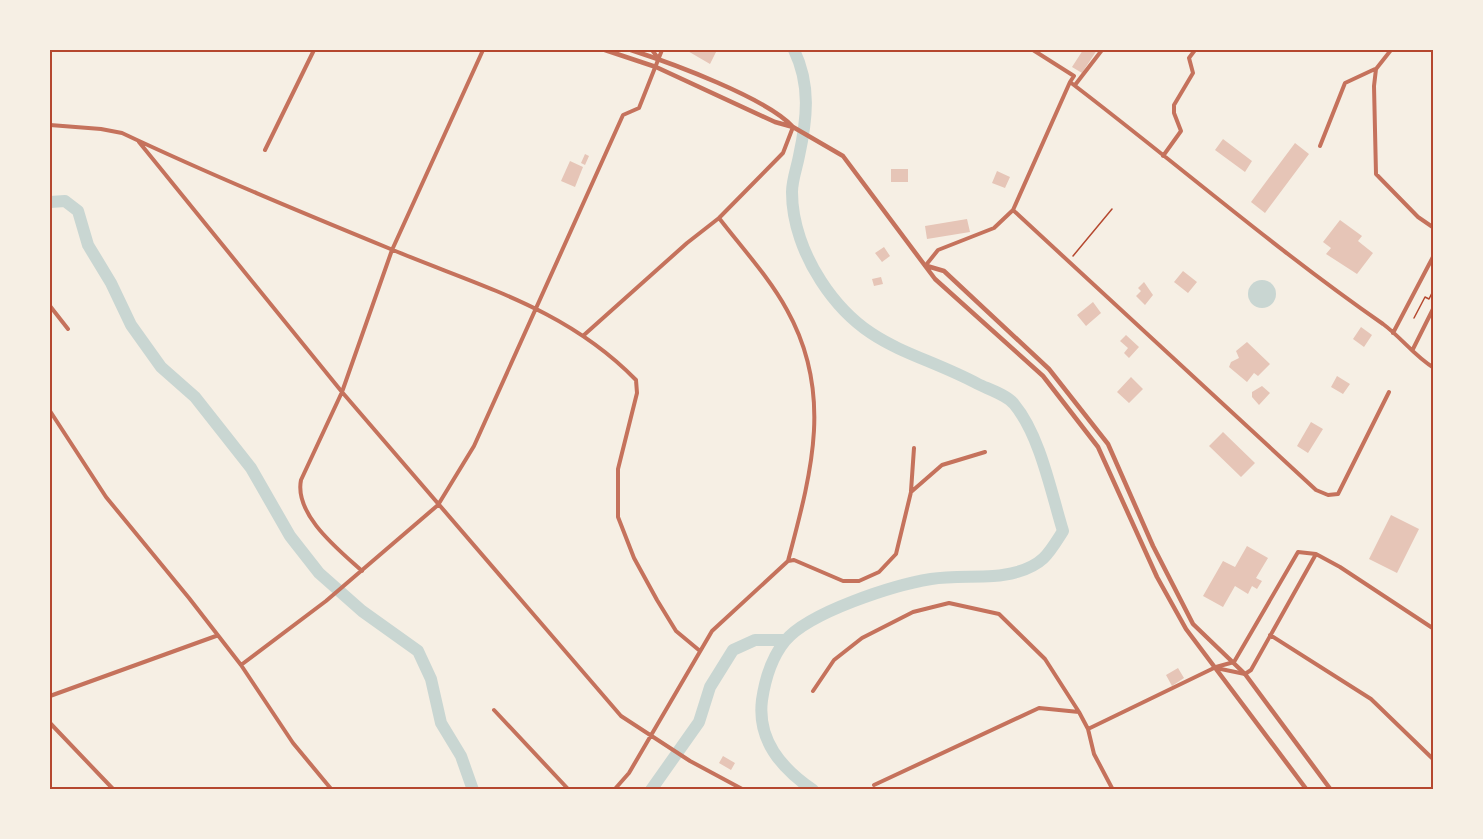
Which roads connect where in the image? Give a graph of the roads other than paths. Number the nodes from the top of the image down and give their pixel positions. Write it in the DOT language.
graph roads {
  1 [pos="314,50"];
  2 [pos="483,50"];
  3 [pos="605,50"];
  4 [pos="631,50"];
  5 [pos="652,50"];
  6 [pos="662,50"];
  7 [pos="1033,50"];
  8 [pos="1102,50"];
  9 [pos="1187,50"];
  10 [pos="1195,50"];
  11 [pos="1391,50"];
  12 [pos="1189,58"];
  13 [pos="659,59"];
  14 [pos="656,67"];
  15 [pos="1376,69"];
  16 [pos="1072,84"];
  17 [pos="50,125"];
  18 [pos="793,127"];
  19 [pos="138,141"];
  20 [pos="1320,146"];
  21 [pos="265,150"];
  22 [pos="1163,156"];
  23 [pos="1014,210"];
  24 [pos="719,218"];
  25 [pos="1434,228"];
  26 [pos="392,250"];
  27 [pos="1434,255"];
  28 [pos="926,265"];
  29 [pos="50,306"];
  30 [pos="1434,307"];
  31 [pos="537,308"];
  32 [pos="68,329"];
  33 [pos="1393,333"];
  34 [pos="584,335"];
  35 [pos="1413,348"];
  36 [pos="1434,368"];
  37 [pos="342,392"];
  38 [pos="1389,392"];
  39 [pos="50,411"];
  40 [pos="914,448"];
  41 [pos="985,452"];
  42 [pos="911,492"];
  43 [pos="438,505"];
  44 [pos="1317,554"];
  45 [pos="788,561"];
  46 [pos="362,571"];
  47 [pos="1434,629"];
  48 [pos="1270,635"];
  49 [pos="216,636"];
  50 [pos="700,651"];
  51 [pos="1234,662"];
  52 [pos="241,665"];
  53 [pos="1216,668"];
  54 [pos="1245,674"];
  55 [pos="813,691"];
  56 [pos="50,696"];
  57 [pos="494,710"];
  58 [pos="1079,712"];
  59 [pos="50,723"];
  60 [pos="1088,729"];
  61 [pos="650,736"];
  62 [pos="1434,760"];
  63 [pos="874,785"];
  64 [pos="114,789"];
  65 [pos="332,789"];
  66 [pos="569,789"];
  67 [pos="614,789"];
  68 [pos="744,789"];
  69 [pos="1113,789"];
  70 [pos="1307,789"];
  71 [pos="1331,789"];
  1 -- 21 [label="street"];
  2 -- 26 [label="street"];
  3 -- 14 [label="street"];
  4 -- 13 [label="street"];
  5 -- 13 [label="street"];
  6 -- 13 [label="street"];
  7 -- 16 [label="street"];
  8 -- 16 [label="street"];
  9 -- 12 [label="street"];
  10 -- 12 [label="street"];
  11 -- 15 [label="street"];
  12 -- 22 [label="street"];
  13 -- 14 [label="street"];
  13 -- 18 [label="street"];
  14 -- 18 [label="street"];
  14 -- 31 [label="street"];
  15 -- 20 [label="street"];
  15 -- 25 [label="street"];
  16 -- 22 [label="street"];
  16 -- 23 [label="street"];
  17 -- 19 [label="street"];
  18 -- 24 [label="street"];
  18 -- 28 [label="street"];
  19 -- 26 [label="street"];
  19 -- 37 [label="street"];
  22 -- 33 [label="street"];
  23 -- 28 [label="street"];
  23 -- 38 [label="street"];
  24 -- 34 [label="street"];
  24 -- 45 [label="street"];
  26 -- 31 [label="street"];
  26 -- 37 [label="street"];
  27 -- 33 [label="street"];
  28 -- 51 [label="street"];
  28 -- 53 [label="street"];
  29 -- 32 [label="street"];
  30 -- 35 [label="street"];
  31 -- 34 [label="street"];
  31 -- 43 [label="street"];
  33 -- 35 [label="street"];
  34 -- 50 [label="street"];
  35 -- 36 [label="street"];
  37 -- 43 [label="street"];
  37 -- 46 [label="street"];
  39 -- 49 [label="street"];
  40 -- 42 [label="street"];
  41 -- 42 [label="street"];
  42 -- 45 [label="street"];
  43 -- 46 [label="street"];
  43 -- 61 [label="street"];
  44 -- 47 [label="street"];
  44 -- 48 [label="street"];
  44 -- 51 [label="street"];
  45 -- 50 [label="street"];
  46 -- 52 [label="street"];
  48 -- 54 [label="street"];
  48 -- 62 [label="street"];
  49 -- 52 [label="street"];
  49 -- 56 [label="street"];
  50 -- 61 [label="street"];
  51 -- 53 [label="street"];
  51 -- 54 [label="street"];
  52 -- 65 [label="street"];
  53 -- 54 [label="street"];
  53 -- 60 [label="street"];
  53 -- 70 [label="street"];
  54 -- 71 [label="street"];
  55 -- 58 [label="street"];
  57 -- 66 [label="street"];
  58 -- 60 [label="street"];
  58 -- 63 [label="street"];
  59 -- 64 [label="street"];
  60 -- 69 [label="street"];
  61 -- 67 [label="street"];
  61 -- 68 [label="street"];
}
